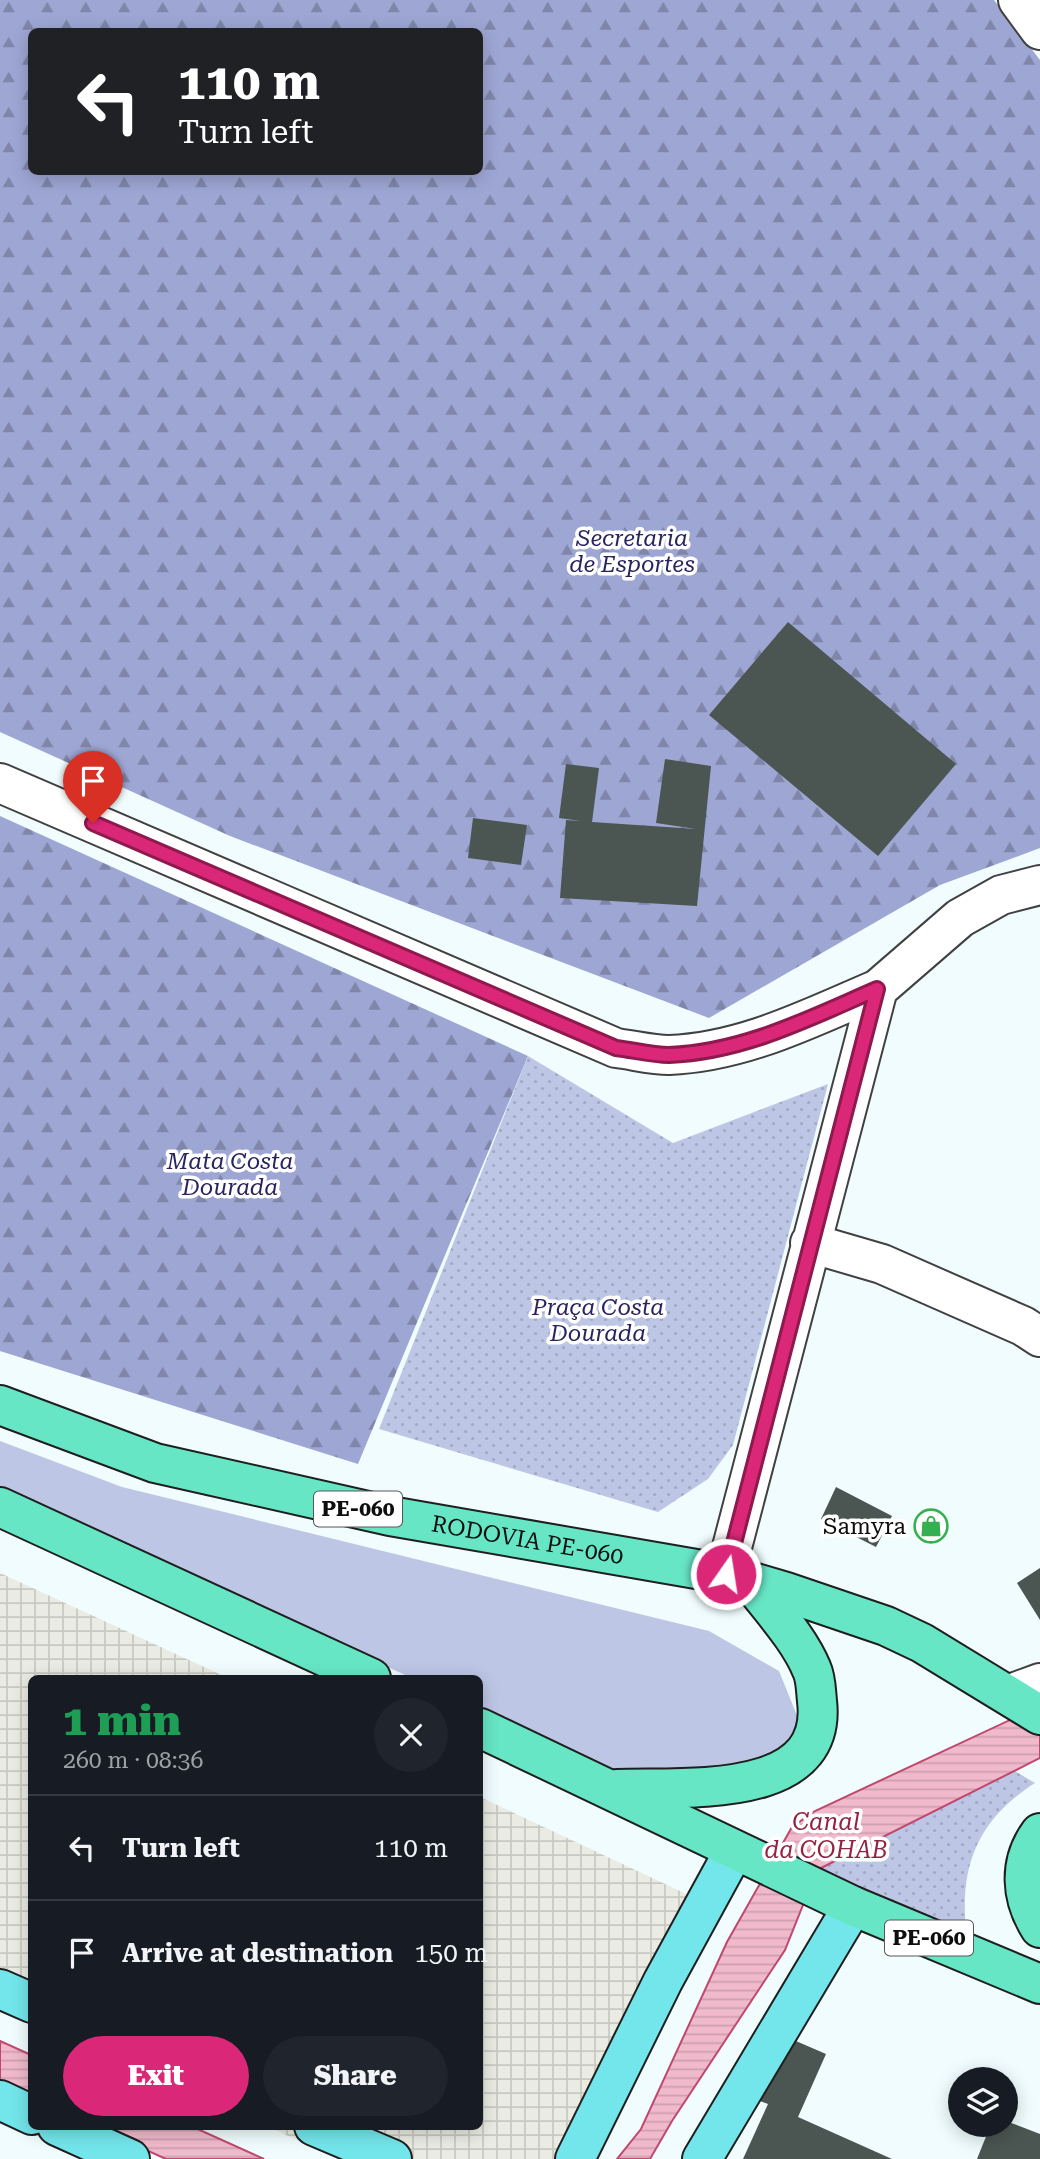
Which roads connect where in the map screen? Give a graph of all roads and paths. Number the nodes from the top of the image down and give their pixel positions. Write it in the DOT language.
graph roads {
  1 [pos="1018,0"];
  2 [pos="1040,30"];
  3 [pos="0,783"];
  4 [pos="1040,886"];
  5 [pos="877,989"];
  6 [pos="810,1243"];
  7 [pos="1040,1337"];
  8 [pos="0,1405"];
  9 [pos="0,1507"];
  10 [pos="738,1578"];
  11 [pos="364,1675"];
  12 [pos="1030,1700"];
  13 [pos="483,1729"];
  14 [pos="611,1789"];
  15 [pos="1040,1833"];
  16 [pos="748,1858"];
  17 [pos="853,1906"];
  18 [pos="1040,1928"];
  19 [pos="1040,1984"];
  20 [pos="0,1989"];
  21 [pos="28,2001"];
  22 [pos="0,2101"];
  23 [pos="28,2113"];
  24 [pos="66,2130"];
  25 [pos="323,2130"];
  26 [pos="130,2159"];
  27 [pos="392,2159"];
  28 [pos="575,2159"];
  29 [pos="702,2159"];
  1 -- 2 [label="street"];
  3 -- 5 [label="street"];
  4 -- 5 [label="street"];
  5 -- 6 [label="street"];
  6 -- 7 [label="street"];
  6 -- 10 [label="street"];
  8 -- 10 [label="highway, RODOVIA PE-060 / PE-060"];
  9 -- 11 [label="highway"];
  10 -- 12 [label="highway, RODOVIA PE-060 / PE-060"];
  10 -- 14 [label="highway"];
  13 -- 14 [label="highway, PE-060"];
  14 -- 16 [label="highway, PE-060"];
  15 -- 18 [label="highway"];
  16 -- 17 [label="highway, PE-060"];
  16 -- 28 [label="main road"];
  17 -- 19 [label="highway, PE-060"];
  17 -- 29 [label="main road"];
  20 -- 21 [label="main road"];
  22 -- 23 [label="main road"];
  24 -- 26 [label="main road"];
  25 -- 27 [label="main road"];
}
